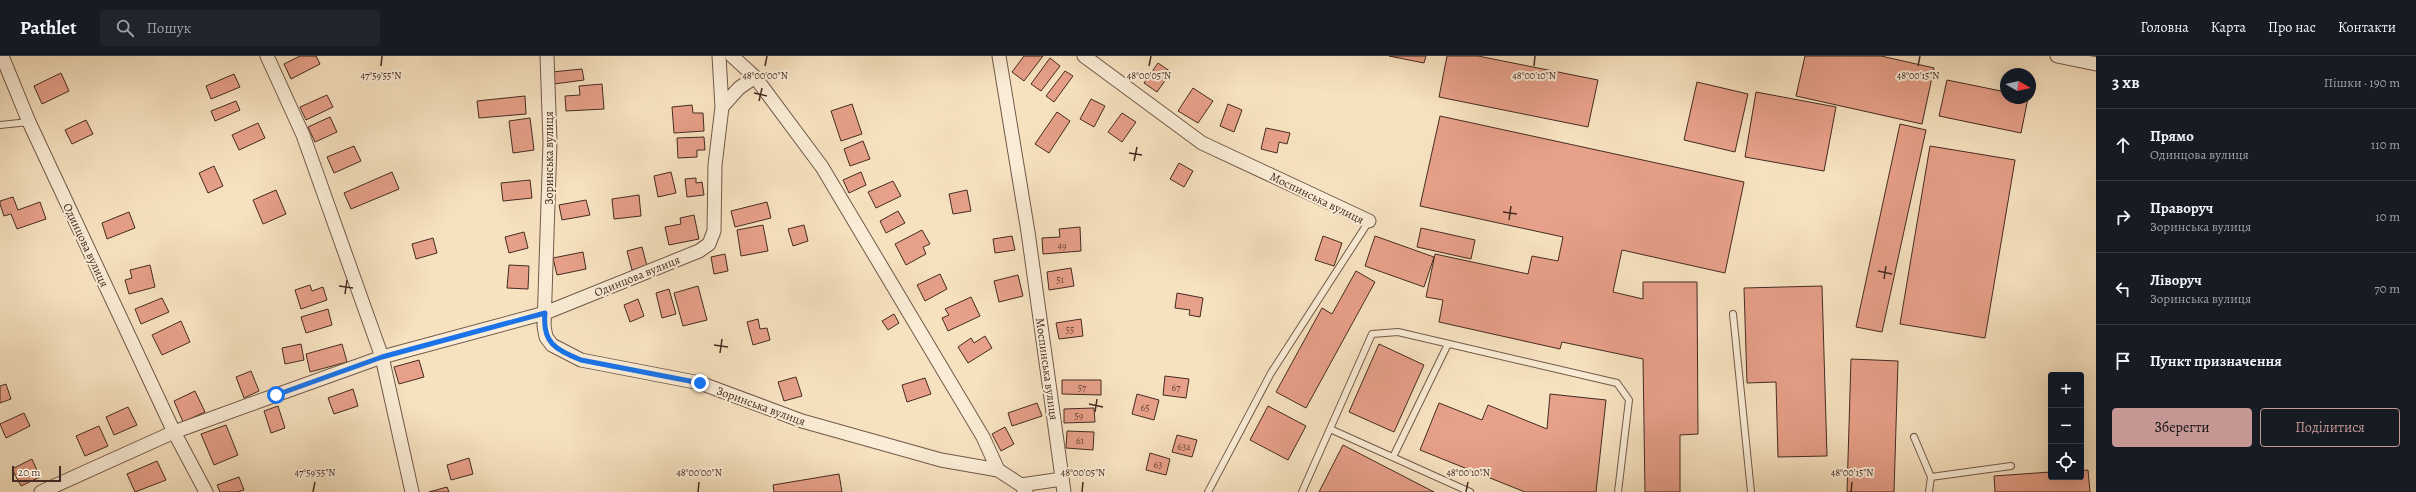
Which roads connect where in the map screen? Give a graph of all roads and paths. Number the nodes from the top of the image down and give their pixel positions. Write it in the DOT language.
graph roads {
  1 [pos="2,56"];
  2 [pos="267,56"];
  3 [pos="547,56"];
  4 [pos="719,56"];
  5 [pos="732,56"];
  6 [pos="999,56"];
  7 [pos="1084,56"];
  8 [pos="2057,56"];
  9 [pos="2089,61"];
  10 [pos="754,77"];
  11 [pos="722,107"];
  12 [pos="29,122"];
  13 [pos="0,125"];
  14 [pos="1369,221"];
  15 [pos="545,313"];
  16 [pos="1733,314"];
  17 [pos="1448,344"];
  18 [pos="382,357"];
  19 [pos="1330,429"];
  20 [pos="174,432"];
  21 [pos="1914,437"];
  22 [pos="1393,457"];
  23 [pos="2011,466"];
  24 [pos="998,470"];
  25 [pos="1931,477"];
  26 [pos="1063,486"];
  27 [pos="1024,488"];
  28 [pos="41,492"];
  29 [pos="206,492"];
  30 [pos="412,492"];
  31 [pos="1208,492"];
  32 [pos="1302,492"];
  33 [pos="1470,492"];
  34 [pos="1618,492"];
  35 [pos="1751,492"];
  36 [pos="1929,492"];
  1 -- 12 [label="street, Одинцова вулиця"];
  2 -- 18 [label="street"];
  3 -- 15 [label="street, Зоринська вулиця"];
  4 -- 11 [label="street, Одинцова вулиця"];
  5 -- 10 [label="street"];
  6 -- 26 [label="street, Моспинська вулиця"];
  7 -- 14 [label="street, Моспинська вулиця"];
  8 -- 9 [label="street"];
  10 -- 11 [label="street"];
  10 -- 24 [label="street"];
  11 -- 15 [label="street, Одинцова вулиця"];
  12 -- 13 [label="lane"];
  12 -- 20 [label="street, Одинцова вулиця"];
  14 -- 31 [label="lane, Моспинська вулиця"];
  15 -- 18 [label="street, Одинцова вулиця"];
  15 -- 24 [label="street, Зоринська вулиця"];
  16 -- 35 [label="lane"];
  17 -- 19 [label="lane"];
  17 -- 22 [label="lane"];
  17 -- 34 [label="lane"];
  18 -- 20 [label="street, Одинцова вулиця"];
  18 -- 30 [label="street"];
  19 -- 22 [label="lane"];
  19 -- 32 [label="lane"];
  20 -- 28 [label="street, Одинцова вулиця"];
  20 -- 29 [label="street, Одинцова вулиця"];
  21 -- 25 [label="lane"];
  22 -- 33 [label="lane"];
  23 -- 25 [label="lane"];
  24 -- 27 [label="street, Зоринська вулиця"];
  25 -- 36 [label="lane"];
  26 -- 27 [label="street"];
}
